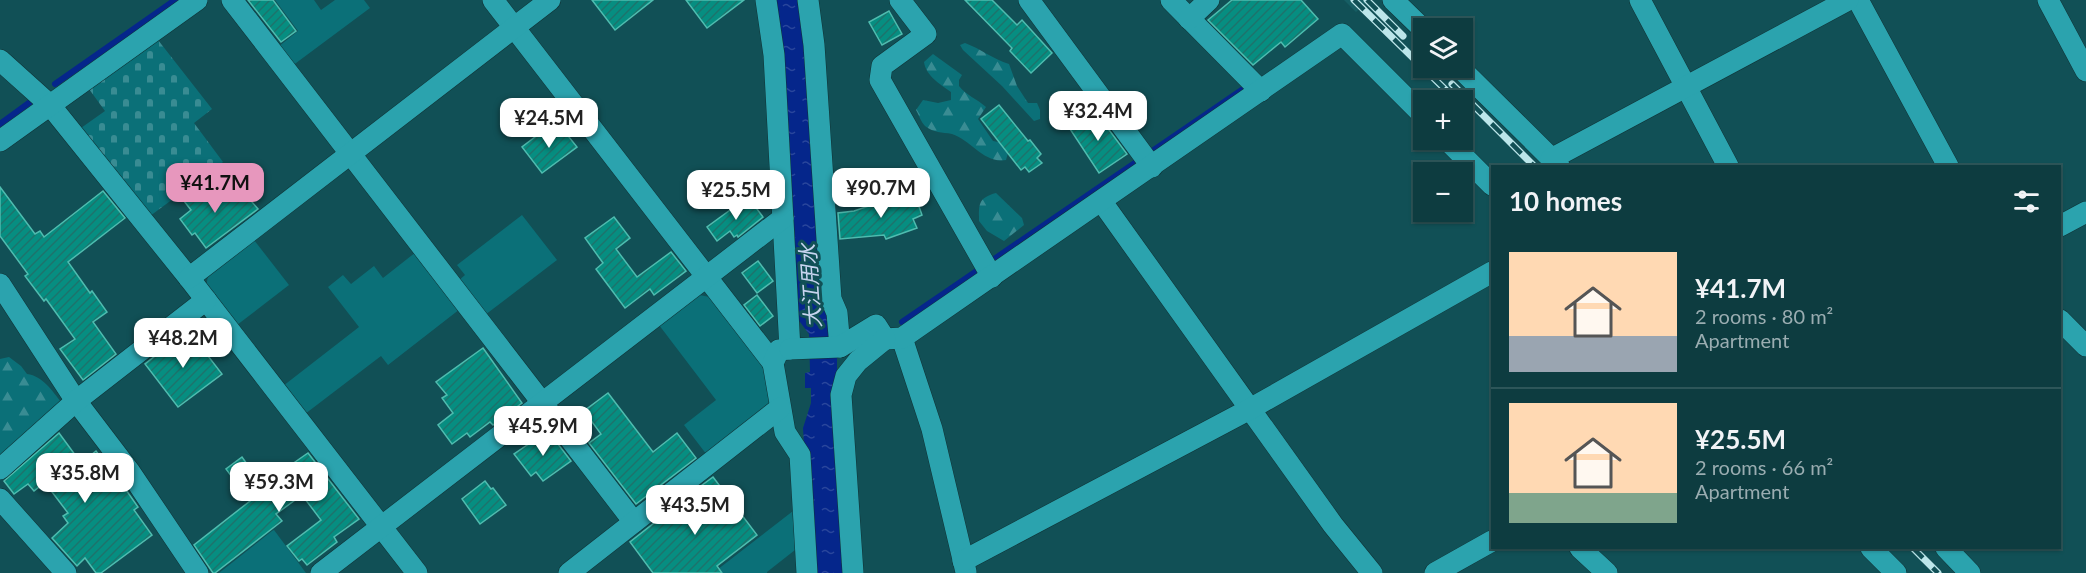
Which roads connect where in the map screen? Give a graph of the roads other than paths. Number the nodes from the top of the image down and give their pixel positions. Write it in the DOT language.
graph roads {
  1 [pos="197,0"];
  2 [pos="232,0"];
  3 [pos="493,0"];
  4 [pos="550,0"];
  5 [pos="766,0"];
  6 [pos="808,0"];
  7 [pos="900,0"];
  8 [pos="1029,0"];
  9 [pos="1170,0"];
  10 [pos="1209,0"];
  11 [pos="1393,0"];
  12 [pos="1640,0"];
  13 [pos="1848,0"];
  14 [pos="1858,0"];
  15 [pos="2048,0"];
  16 [pos="1189,19"];
  17 [pos="1413,19"];
  18 [pos="514,27"];
  19 [pos="2080,44"];
  20 [pos="0,60"];
  21 [pos="2086,71"];
  22 [pos="1470,78"];
  23 [pos="1686,86"];
  24 [pos="1260,91"];
  25 [pos="50,105"];
  26 [pos="1413,105"];
  27 [pos="0,141"];
  28 [pos="1457,150"];
  29 [pos="350,154"];
  30 [pos="1146,159"];
  31 [pos="1555,163"];
  32 [pos="1727,165"];
  33 [pos="1947,165"];
  34 [pos="1491,183"];
  35 [pos="1102,202"];
  36 [pos="2086,212"];
  37 [pos="783,218"];
  38 [pos="2061,225"];
  39 [pos="987,268"];
  40 [pos="1491,273"];
  41 [pos="706,277"];
  42 [pos="189,278"];
  43 [pos="0,284"];
  44 [pos="206,300"];
  45 [pos="2061,321"];
  46 [pos="894,339"];
  47 [pos="2086,346"];
  48 [pos="840,347"];
  49 [pos="796,349"];
  50 [pos="773,363"];
  51 [pos="76,401"];
  52 [pos="543,403"];
  53 [pos="780,408"];
  54 [pos="1250,409"];
  55 [pos="0,469"];
  56 [pos="0,499"];
  57 [pos="634,522"];
  58 [pos="381,527"];
  59 [pos="1491,542"];
  60 [pos="1581,549"];
  61 [pos="1872,549"];
  62 [pos="1947,549"];
  63 [pos="965,567"];
  64 [pos="66,573"];
  65 [pos="198,573"];
  66 [pos="321,573"];
  67 [pos="417,573"];
  68 [pos="569,573"];
  69 [pos="807,573"];
  70 [pos="853,573"];
  71 [pos="1372,573"];
  72 [pos="1435,573"];
  73 [pos="1607,573"];
  74 [pos="1896,573"];
  75 [pos="1970,573"];
  1 -- 25 [label="street"];
  2 -- 29 [label="street"];
  3 -- 18 [label="street"];
  4 -- 18 [label="street"];
  5 -- 37 [label="street"];
  6 -- 48 [label="street"];
  7 -- 39 [label="street"];
  8 -- 30 [label="street"];
  9 -- 16 [label="street"];
  10 -- 16 [label="street"];
  11 -- 17 [label="street"];
  12 -- 23 [label="street"];
  13 -- 23 [label="street"];
  14 -- 33 [label="street"];
  15 -- 19 [label="street"];
  16 -- 24 [label="street"];
  18 -- 29 [label="street"];
  18 -- 41 [label="street"];
  19 -- 21 [label="street"];
  20 -- 25 [label="street"];
  22 -- 31 [label="street"];
  23 -- 31 [label="street"];
  23 -- 32 [label="street"];
  24 -- 26 [label="street"];
  24 -- 30 [label="street"];
  25 -- 27 [label="street"];
  25 -- 42 [label="street"];
  28 -- 34 [label="street"];
  29 -- 42 [label="street"];
  29 -- 52 [label="street"];
  30 -- 35 [label="street"];
  35 -- 39 [label="street"];
  35 -- 54 [label="street"];
  36 -- 38 [label="street"];
  37 -- 41 [label="street"];
  37 -- 49 [label="street"];
  39 -- 46 [label="street"];
  40 -- 54 [label="street"];
  41 -- 50 [label="street"];
  41 -- 52 [label="street"];
  42 -- 44 [label="street"];
  43 -- 51 [label="street"];
  44 -- 51 [label="street"];
  44 -- 58 [label="street"];
  45 -- 47 [label="street"];
  46 -- 48 [label="street"];
  46 -- 63 [label="street"];
  46 -- 70 [label="street"];
  48 -- 49 [label="street"];
  49 -- 50 [label="street"];
  50 -- 53 [label="street"];
  51 -- 55 [label="street"];
  51 -- 65 [label="street"];
  52 -- 57 [label="street"];
  52 -- 58 [label="street"];
  53 -- 57 [label="street"];
  53 -- 69 [label="street"];
  54 -- 63 [label="street"];
  54 -- 71 [label="street"];
  56 -- 64 [label="street"];
  57 -- 68 [label="street"];
  58 -- 66 [label="street"];
  58 -- 67 [label="street"];
  59 -- 72 [label="street"];
  60 -- 73 [label="street"];
  61 -- 74 [label="street"];
  62 -- 75 [label="street"];
}
